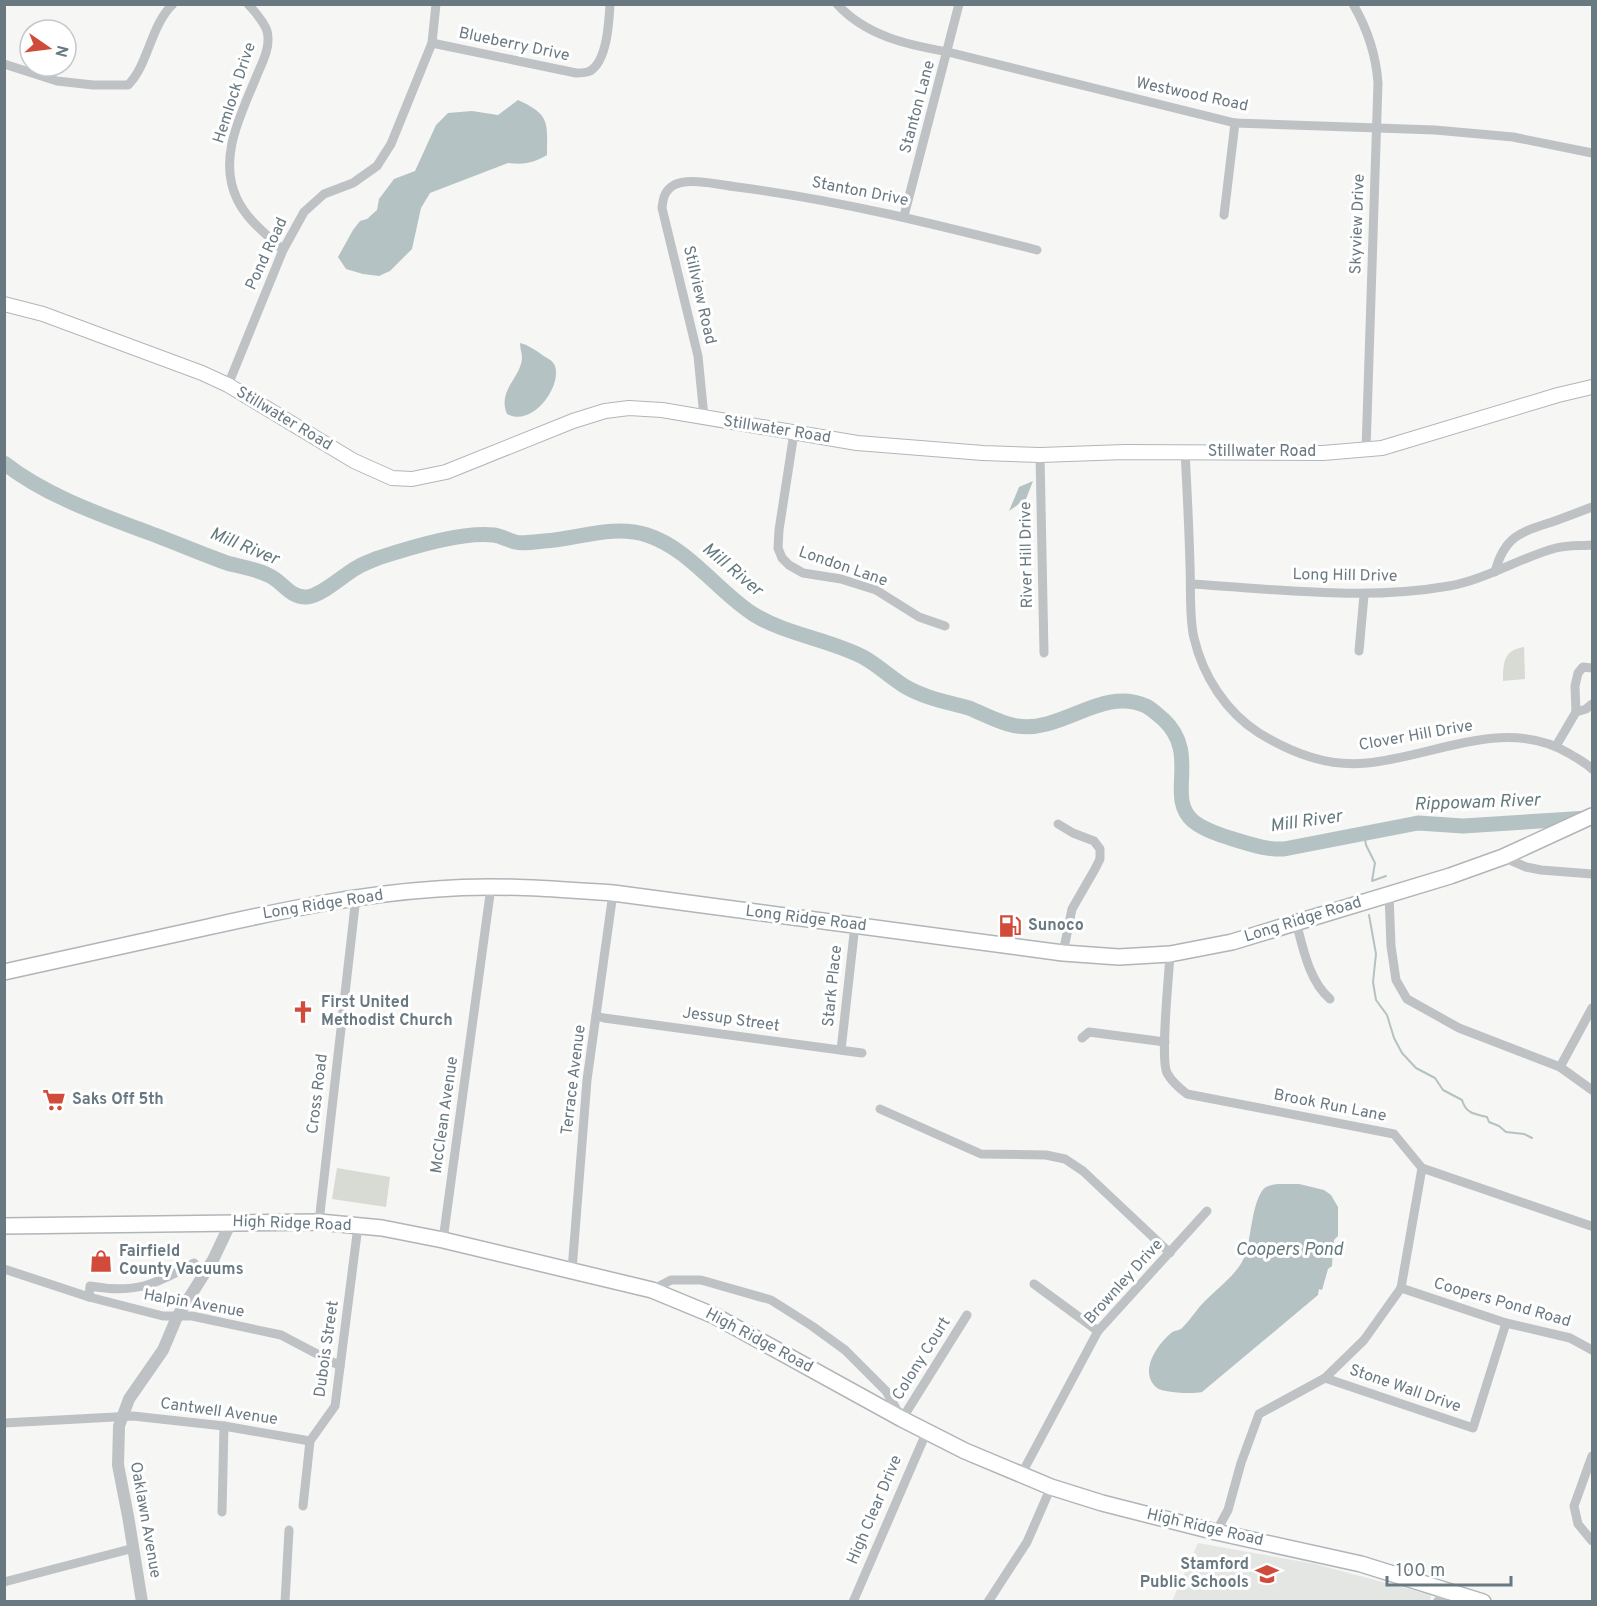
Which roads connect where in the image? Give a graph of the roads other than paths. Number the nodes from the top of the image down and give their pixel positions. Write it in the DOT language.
graph roads {
  1 [pos="173,4"];
  2 [pos="248,4"];
  3 [pos="436,4"];
  4 [pos="610,4"];
  5 [pos="837,4"];
  6 [pos="959,4"];
  7 [pos="1353,4"];
  8 [pos="432,43"];
  9 [pos="948,52"];
  10 [pos="4,64"];
  11 [pos="1235,123"];
  12 [pos="1377,127"];
  13 [pos="1593,153"];
  14 [pos="674,185"];
  15 [pos="1224,215"];
  16 [pos="904,216"];
  17 [pos="283,250"];
  18 [pos="1037,250"];
  19 [pos="4,304"];
  20 [pos="228,385"];
  21 [pos="1593,387"];
  22 [pos="704,417"];
  23 [pos="794,433"];
  24 [pos="1366,450"];
  25 [pos="1185,451"];
  26 [pos="1040,455"];
  27 [pos="1593,507"];
  28 [pos="1593,545"];
  29 [pos="1495,572"];
  30 [pos="1191,584"];
  31 [pos="1364,595"];
  32 [pos="945,626"];
  33 [pos="1359,651"];
  34 [pos="1044,653"];
  35 [pos="1593,669"];
  36 [pos="1593,704"];
  37 [pos="1576,712"];
  38 [pos="1556,746"];
  39 [pos="1593,770"];
  40 [pos="1593,816"];
  41 [pos="1058,824"];
  42 [pos="1503,857"];
  43 [pos="1593,874"];
  44 [pos="491,887"];
  45 [pos="614,893"];
  46 [pos="1389,894"];
  47 [pos="356,897"];
  48 [pos="1296,922"];
  49 [pos="855,925"];
  50 [pos="1063,953"];
  51 [pos="1170,954"];
  52 [pos="4,972"];
  53 [pos="1330,999"];
  54 [pos="1593,1008"];
  55 [pos="596,1016"];
  56 [pos="1083,1038"];
  57 [pos="1165,1042"];
  58 [pos="841,1050"];
  59 [pos="862,1053"];
  60 [pos="1560,1067"];
  61 [pos="1593,1090"];
  62 [pos="880,1109"];
  63 [pos="1422,1168"];
  64 [pos="1207,1211"];
  65 [pos="231,1222"];
  66 [pos="319,1222"];
  67 [pos="4,1226"];
  68 [pos="357,1226"];
  69 [pos="1591,1226"];
  70 [pos="443,1240"];
  71 [pos="1170,1253"];
  72 [pos="194,1263"];
  73 [pos="4,1269"];
  74 [pos="572,1270"];
  75 [pos="1034,1284"];
  76 [pos="1401,1288"];
  77 [pos="652,1290"];
  78 [pos="88,1297"];
  79 [pos="968,1315"];
  80 [pos="177,1317"];
  81 [pos="1506,1323"];
  82 [pos="1098,1331"];
  83 [pos="1593,1350"];
  84 [pos="340,1366"];
  85 [pos="1325,1378"];
  86 [pos="122,1416"];
  87 [pos="902,1419"];
  88 [pos="4,1423"];
  89 [pos="224,1426"];
  90 [pos="927,1431"];
  91 [pos="310,1441"];
  92 [pos="1593,1456"];
  93 [pos="1021,1475"];
  94 [pos="1052,1487"];
  95 [pos="303,1506"];
  96 [pos="222,1512"];
  97 [pos="289,1530"];
  98 [pos="1216,1532"];
  99 [pos="1593,1540"];
  100 [pos="134,1548"];
  101 [pos="4,1582"];
  102 [pos="1450,1596"];
  103 [pos="142,1602"];
  104 [pos="285,1602"];
  105 [pos="853,1602"];
  106 [pos="988,1602"];
  107 [pos="1437,1602"];
  108 [pos="1483,1602"];
  1 -- 10 [label="street"];
  2 -- 17 [label="street, Hemlock Drive"];
  3 -- 8 [label="street, Pond Road"];
  4 -- 8 [label="street, Blueberry Drive"];
  5 -- 9 [label="street, Westwood Road"];
  6 -- 9 [label="street, Stanton Lane"];
  7 -- 12 [label="street, Skyview Drive"];
  8 -- 17 [label="street, Pond Road"];
  9 -- 11 [label="street, Westwood Road"];
  9 -- 16 [label="street, Stanton Lane"];
  11 -- 12 [label="street, Westwood Road"];
  11 -- 15 [label="street"];
  12 -- 13 [label="street, Westwood Road"];
  12 -- 24 [label="street, Skyview Drive"];
  14 -- 16 [label="street, Stanton Drive"];
  14 -- 22 [label="street, Stillview Road"];
  16 -- 18 [label="street, Stanton Drive"];
  17 -- 20 [label="street, Pond Road"];
  19 -- 20 [label="main road, Stillwater Road"];
  20 -- 22 [label="main road, Stillwater Road"];
  21 -- 24 [label="main road, Stillwater Road"];
  22 -- 23 [label="main road, Stillwater Road"];
  23 -- 26 [label="main road, Stillwater Road"];
  23 -- 32 [label="street, London Lane"];
  24 -- 25 [label="main road, Stillwater Road"];
  25 -- 26 [label="main road, Stillwater Road"];
  25 -- 30 [label="street, Clover Hill Drive"];
  26 -- 34 [label="street, River Hill Drive"];
  27 -- 29 [label="street"];
  28 -- 29 [label="street, Long Hill Drive"];
  29 -- 31 [label="street, Long Hill Drive"];
  30 -- 31 [label="street, Long Hill Drive"];
  30 -- 38 [label="street, Clover Hill Drive"];
  31 -- 33 [label="street"];
  35 -- 37 [label="street"];
  36 -- 37 [label="street"];
  37 -- 38 [label="street"];
  38 -- 39 [label="street, Clover Hill Drive"];
  40 -- 42 [label="main road, Long Ridge Road"];
  41 -- 50 [label="street"];
  42 -- 43 [label="street"];
  42 -- 46 [label="main road, Long Ridge Road"];
  44 -- 45 [label="main road, Long Ridge Road"];
  44 -- 47 [label="main road, Long Ridge Road"];
  44 -- 70 [label="street, McClean Avenue"];
  45 -- 49 [label="main road, Long Ridge Road"];
  45 -- 55 [label="street, Terrace Avenue"];
  46 -- 48 [label="main road, Long Ridge Road"];
  46 -- 60 [label="street"];
  47 -- 52 [label="main road, Long Ridge Road"];
  47 -- 66 [label="street, Cross Road"];
  48 -- 51 [label="main road, Long Ridge Road"];
  48 -- 53 [label="street"];
  49 -- 50 [label="main road, Long Ridge Road"];
  49 -- 58 [label="street, Stark Place"];
  50 -- 51 [label="main road, Long Ridge Road"];
  51 -- 57 [label="street, Brook Run Lane"];
  54 -- 60 [label="street"];
  55 -- 58 [label="street, Jessup Street"];
  55 -- 74 [label="street, Terrace Avenue"];
  56 -- 57 [label="street"];
  57 -- 63 [label="street, Brook Run Lane"];
  58 -- 59 [label="street, Jessup Street"];
  60 -- 61 [label="street"];
  62 -- 71 [label="street"];
  63 -- 69 [label="street"];
  63 -- 76 [label="street"];
  64 -- 71 [label="street, Brownley Drive"];
  65 -- 66 [label="main road, High Ridge Road"];
  65 -- 67 [label="main road, High Ridge Road"];
  65 -- 80 [label="street, Oaklawn Avenue"];
  66 -- 68 [label="main road, High Ridge Road"];
  68 -- 70 [label="main road, High Ridge Road"];
  68 -- 84 [label="street, Dubois Street"];
  70 -- 74 [label="main road, High Ridge Road"];
  71 -- 82 [label="street, Brownley Drive"];
  72 -- 78 [label="street"];
  73 -- 78 [label="street, Halpin Avenue"];
  74 -- 77 [label="main road, High Ridge Road"];
  75 -- 82 [label="street"];
  76 -- 81 [label="street, Coopers Pond Road"];
  76 -- 85 [label="street"];
  77 -- 87 [label="main road, High Ridge Road"];
  77 -- 87 [label="street"];
  78 -- 80 [label="street, Halpin Avenue"];
  79 -- 87 [label="street, Colony Court"];
  80 -- 84 [label="street, Halpin Avenue"];
  80 -- 86 [label="street, Oaklawn Avenue"];
  81 -- 83 [label="street, Coopers Pond Road"];
  81 -- 85 [label="street, Stone Wall Drive"];
  82 -- 93 [label="street, Brownley Drive"];
  84 -- 91 [label="street, Dubois Street"];
  85 -- 98 [label="street"];
  86 -- 88 [label="street, Cantwell Avenue"];
  86 -- 89 [label="street, Cantwell Avenue"];
  86 -- 100 [label="street, Oaklawn Avenue"];
  87 -- 90 [label="main road, High Ridge Road"];
  89 -- 91 [label="street, Cantwell Avenue"];
  89 -- 96 [label="street"];
  90 -- 93 [label="main road, High Ridge Road"];
  90 -- 105 [label="street, High Clear Drive"];
  91 -- 95 [label="street, Dubois Street"];
  92 -- 99 [label="street"];
  93 -- 94 [label="main road, High Ridge Road"];
  94 -- 98 [label="main road, High Ridge Road"];
  94 -- 106 [label="street"];
  97 -- 104 [label="street"];
  98 -- 102 [label="main road, High Ridge Road"];
  100 -- 101 [label="street"];
  100 -- 103 [label="street, Oaklawn Avenue"];
  102 -- 107 [label="street"];
  102 -- 108 [label="main road, High Ridge Road"];
}
